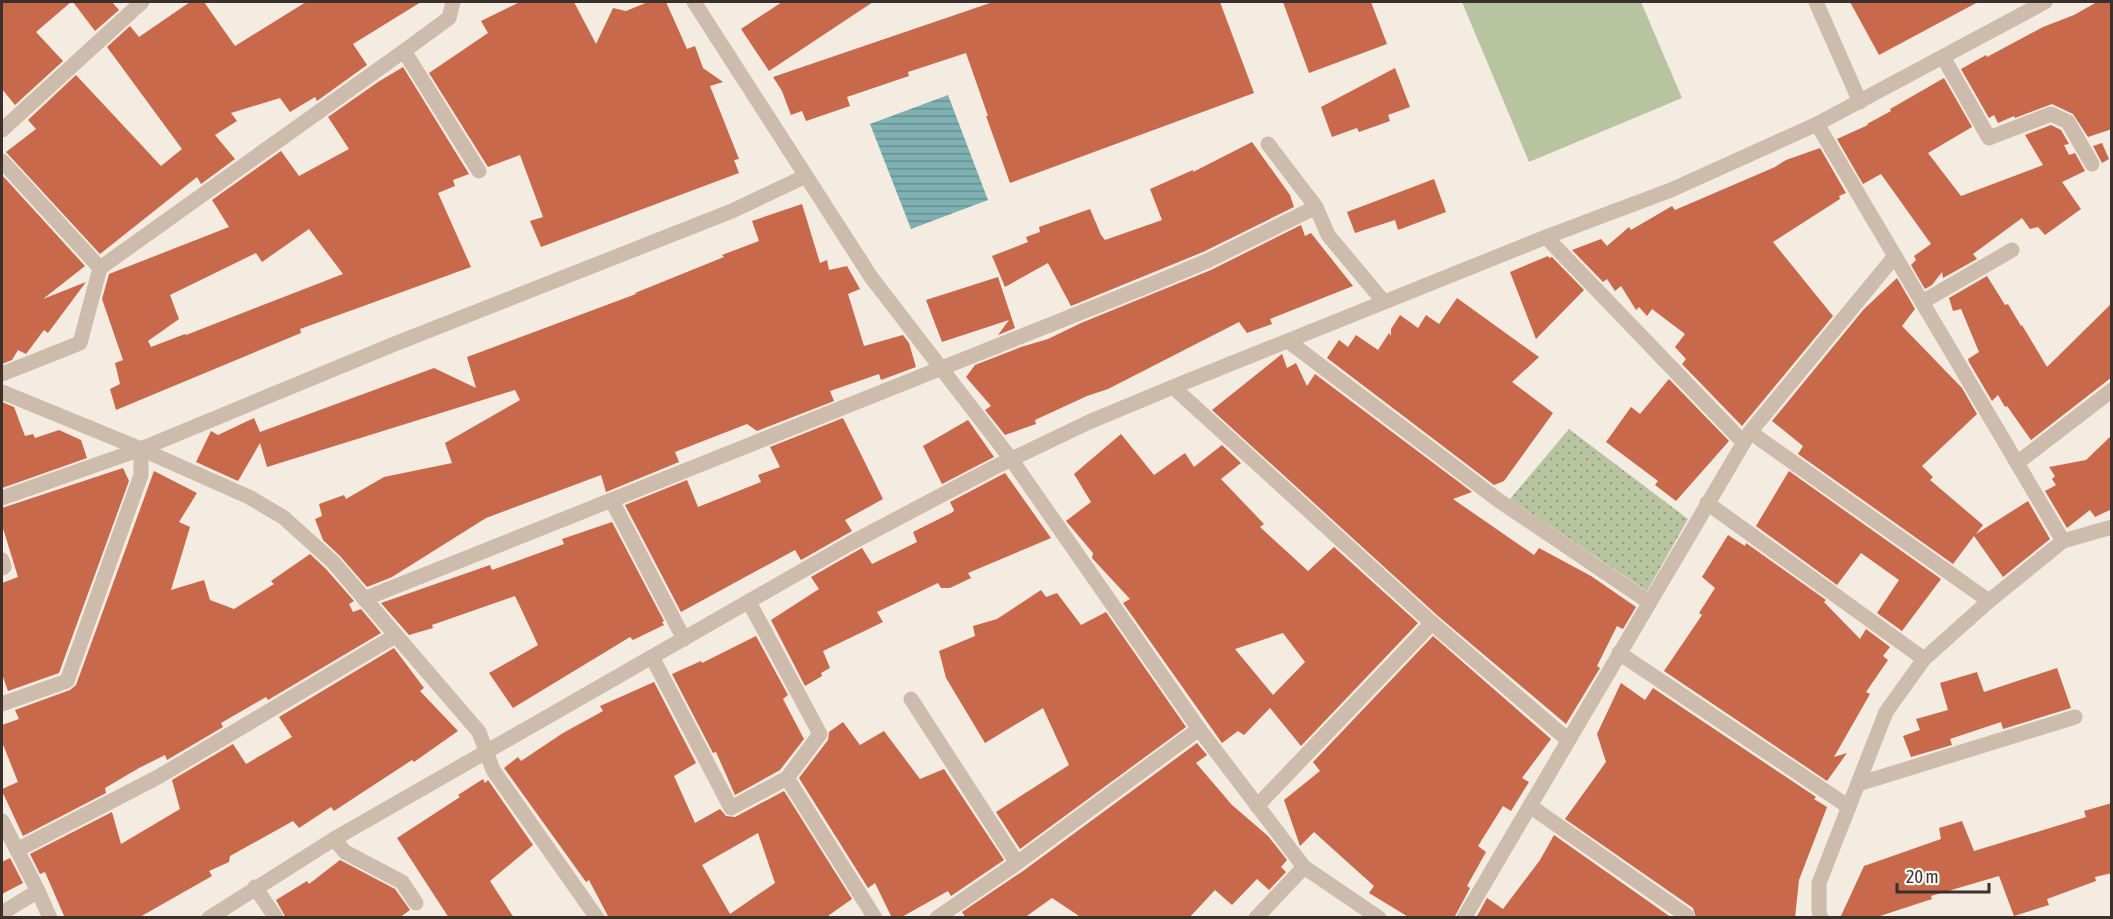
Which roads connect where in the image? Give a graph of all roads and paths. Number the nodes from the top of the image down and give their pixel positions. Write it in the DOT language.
graph roads {
  1 [pos="142,2"];
  2 [pos="453,2"];
  3 [pos="694,2"];
  4 [pos="1816,2"];
  5 [pos="2045,2"];
  6 [pos="404,51"];
  7 [pos="1943,57"];
  8 [pos="1860,102"];
  9 [pos="1817,124"];
  10 [pos="2,130"];
  11 [pos="1268,144"];
  12 [pos="2,160"];
  13 [pos="2092,164"];
  14 [pos="479,171"];
  15 [pos="806,176"];
  16 [pos="1316,207"];
  17 [pos="1546,237"];
  18 [pos="2012,250"];
  19 [pos="1895,256"];
  20 [pos="100,268"];
  21 [pos="1384,302"];
  22 [pos="1922,302"];
  23 [pos="1288,341"];
  24 [pos="941,369"];
  25 [pos="2,374"];
  26 [pos="1173,387"];
  27 [pos="2112,390"];
  28 [pos="2,392"];
  29 [pos="1747,437"];
  30 [pos="141,449"];
  31 [pos="1011,459"];
  32 [pos="2018,463"];
  33 [pos="2,498"];
  34 [pos="612,501"];
  35 [pos="1707,503"];
  36 [pos="2112,527"];
  37 [pos="2063,541"];
  38 [pos="2,560"];
  39 [pos="2,568"];
  40 [pos="364,598"];
  41 [pos="1989,601"];
  42 [pos="749,602"];
  43 [pos="1649,602"];
  44 [pos="1432,623"];
  45 [pos="395,636"];
  46 [pos="684,639"];
  47 [pos="1619,653"];
  48 [pos="652,657"];
  49 [pos="1924,659"];
  50 [pos="911,699"];
  51 [pos="2,704"];
  52 [pos="2075,717"];
  53 [pos="1199,729"];
  54 [pos="1568,740"];
  55 [pos="485,753"];
  56 [pos="787,778"];
  57 [pos="1858,784"];
  58 [pos="1257,806"];
  59 [pos="1530,806"];
  60 [pos="1849,807"];
  61 [pos="2,821"];
  62 [pos="334,839"];
  63 [pos="17,850"];
  64 [pos="1017,863"];
  65 [pos="1304,867"];
  66 [pos="255,887"];
  67 [pos="38,891"];
  68 [pos="416,903"];
  69 [pos="2,913"];
  70 [pos="51,918"];
  71 [pos="209,918"];
  72 [pos="276,918"];
  73 [pos="597,918"];
  74 [pos="875,918"];
  75 [pos="937,918"];
  76 [pos="1256,918"];
  77 [pos="1379,918"];
  78 [pos="1464,918"];
  79 [pos="1686,918"];
  80 [pos="1821,918"];
  1 -- 10 [label="street"];
  2 -- 6 [label="street"];
  3 -- 15 [label="street"];
  4 -- 8 [label="street"];
  5 -- 7 [label="street"];
  6 -- 14 [label="street"];
  6 -- 20 [label="street"];
  7 -- 8 [label="street"];
  7 -- 13 [label="street"];
  8 -- 9 [label="street"];
  9 -- 17 [label="street"];
  9 -- 19 [label="street"];
  11 -- 16 [label="street"];
  12 -- 20 [label="street"];
  15 -- 24 [label="street"];
  15 -- 30 [label="street"];
  16 -- 21 [label="street"];
  16 -- 24 [label="street"];
  17 -- 21 [label="street"];
  17 -- 29 [label="street"];
  18 -- 22 [label="street"];
  19 -- 22 [label="street"];
  19 -- 29 [label="street"];
  20 -- 25 [label="street"];
  21 -- 23 [label="street"];
  22 -- 32 [label="street"];
  23 -- 26 [label="street"];
  23 -- 43 [label="street"];
  24 -- 31 [label="street"];
  24 -- 34 [label="street"];
  26 -- 31 [label="street"];
  26 -- 44 [label="street"];
  27 -- 32 [label="street"];
  28 -- 30 [label="street"];
  29 -- 35 [label="street"];
  29 -- 41 [label="street"];
  30 -- 33 [label="street"];
  30 -- 40 [label="street"];
  30 -- 51 [label="street"];
  31 -- 42 [label="street"];
  31 -- 53 [label="street"];
  32 -- 37 [label="street"];
  34 -- 40 [label="street"];
  34 -- 46 [label="street"];
  35 -- 43 [label="street"];
  35 -- 49 [label="street"];
  36 -- 37 [label="street"];
  37 -- 41 [label="street"];
  38 -- 39 [label="street"];
  40 -- 45 [label="street"];
  41 -- 49 [label="street"];
  42 -- 46 [label="street"];
  42 -- 56 [label="street"];
  43 -- 47 [label="street"];
  44 -- 54 [label="street"];
  44 -- 58 [label="street"];
  45 -- 55 [label="street"];
  45 -- 63 [label="street"];
  46 -- 48 [label="street"];
  47 -- 54 [label="street"];
  47 -- 60 [label="street"];
  48 -- 55 [label="street"];
  48 -- 56 [label="street"];
  49 -- 57 [label="street"];
  50 -- 64 [label="street"];
  52 -- 57 [label="street"];
  53 -- 58 [label="street"];
  53 -- 64 [label="street"];
  54 -- 59 [label="street"];
  55 -- 62 [label="street"];
  55 -- 73 [label="street"];
  56 -- 74 [label="street"];
  57 -- 60 [label="street"];
  58 -- 65 [label="street"];
  59 -- 78 [label="street"];
  59 -- 79 [label="street"];
  60 -- 80 [label="street"];
  61 -- 63 [label="street"];
  62 -- 66 [label="street"];
  62 -- 68 [label="street"];
  63 -- 67 [label="street"];
  64 -- 75 [label="street"];
  65 -- 76 [label="street"];
  65 -- 77 [label="street"];
  66 -- 71 [label="street"];
  66 -- 72 [label="street"];
  67 -- 69 [label="street"];
  67 -- 70 [label="street"];
}
